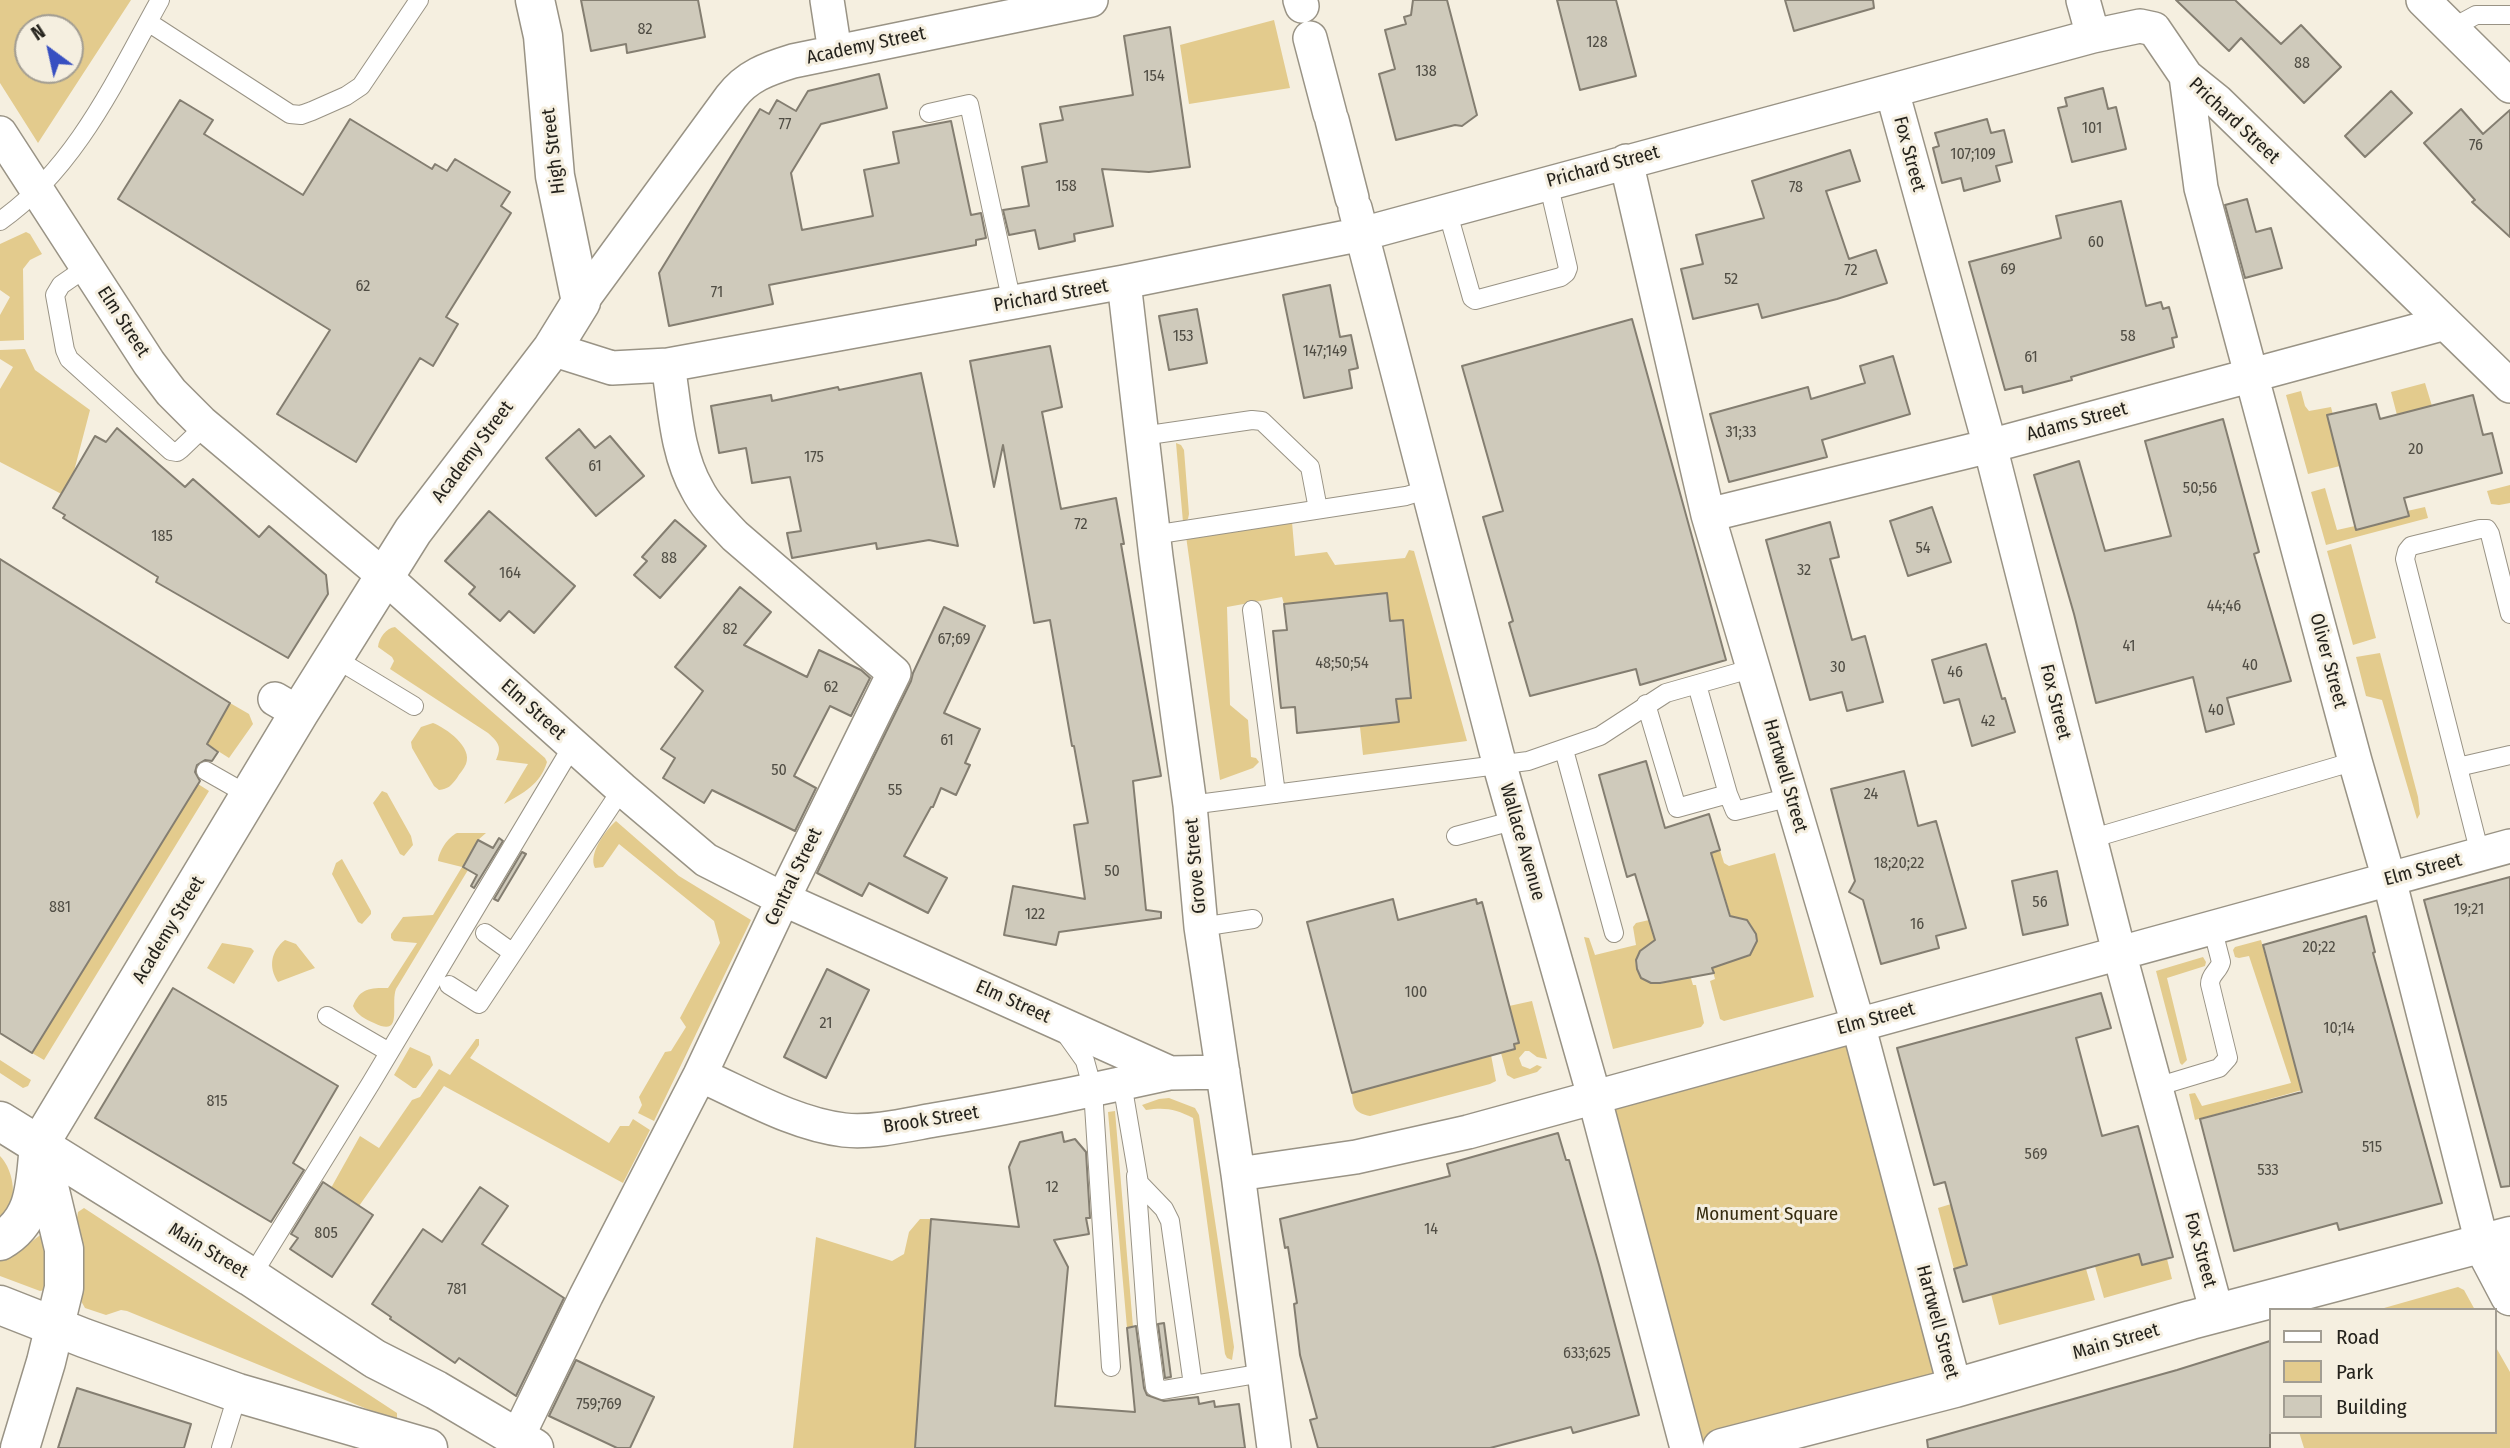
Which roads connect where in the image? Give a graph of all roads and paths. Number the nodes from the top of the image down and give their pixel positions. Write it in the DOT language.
graph roads {
  1 [pos="160,0"];
  2 [pos="419,0"];
  3 [pos="535,0"];
  4 [pos="827,0"];
  5 [pos="1091,0"];
  6 [pos="2083,0"];
  7 [pos="2423,0"];
  8 [pos="2510,15"];
  9 [pos="148,22"];
  10 [pos="2452,28"];
  11 [pos="2093,36"];
  12 [pos="1310,38"];
  13 [pos="835,52"];
  14 [pos="2186,76"];
  15 [pos="2510,86"];
  16 [pos="1892,91"];
  17 [pos="929,113"];
  18 [pos="0,133"];
  19 [pos="1626,161"];
  20 [pos="1548,182"];
  21 [pos="37,191"];
  22 [pos="1447,210"];
  23 [pos="1356,213"];
  24 [pos="0,221"];
  25 [pos="87,267"];
  26 [pos="1124,282"];
  27 [pos="581,302"];
  28 [pos="1012,303"];
  29 [pos="2445,323"];
  30 [pos="552,349"];
  31 [pos="668,365"];
  32 [pos="2252,375"];
  33 [pos="2510,386"];
  34 [pos="205,426"];
  35 [pos="1142,436"];
  36 [pos="1990,446"];
  37 [pos="1429,489"];
  38 [pos="1318,509"];
  39 [pos="1708,515"];
  40 [pos="1153,535"];
  41 [pos="384,576"];
  42 [pos="1252,610"];
  43 [pos="2510,614"];
  44 [pos="333,657"];
  45 [pos="1754,668"];
  46 [pos="1697,685"];
  47 [pos="1646,704"];
  48 [pos="414,706"];
  49 [pos="573,745"];
  50 [pos="1564,750"];
  51 [pos="2510,755"];
  52 [pos="2355,761"];
  53 [pos="1500,766"];
  54 [pos="2458,768"];
  55 [pos="206,771"];
  56 [pos="622,789"];
  57 [pos="1276,794"];
  58 [pos="1728,794"];
  59 [pos="250,796"];
  60 [pos="1791,797"];
  61 [pos="1190,805"];
  62 [pos="1516,820"];
  63 [pos="1456,836"];
  64 [pos="2090,839"];
  65 [pos="2495,850"];
  66 [pos="2389,879"];
  67 [pos="783,899"];
  68 [pos="1253,919"];
  69 [pos="1201,927"];
  70 [pos="2213,927"];
  71 [pos="485,933"];
  72 [pos="1614,933"];
  73 [pos="2119,951"];
  74 [pos="513,953"];
  75 [pos="449,985"];
  76 [pos="1039,1014"];
  77 [pos="327,1016"];
  78 [pos="1858,1024"];
  79 [pos="389,1052"];
  80 [pos="1223,1072"];
  81 [pos="1170,1073"];
  82 [pos="700,1075"];
  83 [pos="1108,1087"];
  84 [pos="2155,1087"];
  85 [pos="1594,1096"];
  86 [pos="0,1121"];
  87 [pos="39,1145"];
  88 [pos="1238,1174"];
  89 [pos="1136,1176"];
  90 [pos="2496,1240"];
  91 [pos="0,1241"];
  92 [pos="251,1277"];
  93 [pos="2510,1296"];
  94 [pos="0,1305"];
  95 [pos="2217,1313"];
  96 [pos="55,1327"];
  97 [pos="375,1359"];
  98 [pos="1111,1367"];
  99 [pos="1263,1373"];
  100 [pos="1193,1385"];
  101 [pos="1955,1388"];
  102 [pos="238,1393"];
  103 [pos="327,1417"];
  104 [pos="526,1443"];
  105 [pos="20,1448"];
  106 [pos="221,1448"];
  107 [pos="368,1448"];
  108 [pos="428,1448"];
  109 [pos="456,1448"];
  110 [pos="1274,1448"];
  111 [pos="1687,1448"];
  112 [pos="1722,1448"];
  1 -- 9 [label="lane"];
  2 -- 9 [label="lane"];
  3 -- 27 [label="main road, High Street"];
  4 -- 13 [label="street"];
  5 -- 13 [label="street, Academy Street"];
  6 -- 11 [label="street"];
  7 -- 10 [label="street"];
  8 -- 10 [label="lane"];
  9 -- 21 [label="lane"];
  10 -- 15 [label="street"];
  11 -- 14 [label="street, Prichard Street"];
  11 -- 16 [label="street, Prichard Street"];
  12 -- 23 [label="street, Wallace Avenue"];
  13 -- 27 [label="street, Academy Street"];
  14 -- 29 [label="street, Prichard Street"];
  14 -- 32 [label="street, Oliver Street"];
  16 -- 19 [label="street, Prichard Street"];
  16 -- 36 [label="street, Fox Street"];
  17 -- 28 [label="lane"];
  18 -- 21 [label="street, Elm Street"];
  19 -- 20 [label="street, Prichard Street"];
  19 -- 39 [label="street, Hartwell Street"];
  20 -- 22 [label="street, Prichard Street"];
  20 -- 22 [label="lane"];
  21 -- 24 [label="lane"];
  21 -- 25 [label="street, Elm Street"];
  22 -- 23 [label="street, Prichard Street"];
  23 -- 26 [label="street, Prichard Street"];
  23 -- 37 [label="street, Wallace Avenue"];
  25 -- 34 [label="street, Elm Street"];
  25 -- 34 [label="lane"];
  26 -- 28 [label="street, Prichard Street"];
  26 -- 35 [label="street, Grove Street"];
  27 -- 30 [label="main road, Academy Street"];
  28 -- 31 [label="street, Prichard Street"];
  29 -- 32 [label="street, Adams Street"];
  29 -- 33 [label="street, Prichard Street"];
  30 -- 31 [label="street, Prichard Street"];
  30 -- 41 [label="main road, Academy Street"];
  31 -- 67 [label="street, Central Street"];
  32 -- 36 [label="street, Adams Street"];
  32 -- 52 [label="street, Oliver Street"];
  34 -- 41 [label="street, Elm Street"];
  35 -- 38 [label="lane"];
  35 -- 40 [label="street, Grove Street"];
  36 -- 39 [label="street, Adams Street"];
  36 -- 64 [label="street, Fox Street"];
  37 -- 38 [label="lane"];
  37 -- 53 [label="street, Wallace Avenue"];
  38 -- 40 [label="lane"];
  39 -- 45 [label="street, Hartwell Street"];
  40 -- 61 [label="street, Grove Street"];
  41 -- 44 [label="main road, Academy Street"];
  41 -- 49 [label="street, Elm Street"];
  42 -- 57 [label="lane"];
  43 -- 54 [label="lane"];
  44 -- 48 [label="lane"];
  44 -- 59 [label="main road, Academy Street"];
  45 -- 46 [label="lane"];
  45 -- 60 [label="street, Hartwell Street"];
  46 -- 47 [label="lane"];
  46 -- 58 [label="lane"];
  47 -- 50 [label="lane"];
  47 -- 58 [label="lane"];
  49 -- 56 [label="street, Elm Street"];
  49 -- 79 [label="lane"];
  50 -- 53 [label="lane"];
  50 -- 72 [label="lane"];
  51 -- 54 [label="lane"];
  52 -- 64 [label="lane"];
  52 -- 66 [label="street, Oliver Street"];
  53 -- 57 [label="lane"];
  53 -- 62 [label="street, Wallace Avenue"];
  54 -- 65 [label="lane"];
  55 -- 59 [label="lane"];
  56 -- 67 [label="street, Elm Street"];
  56 -- 74 [label="lane"];
  57 -- 61 [label="lane"];
  58 -- 60 [label="lane"];
  59 -- 87 [label="main road, Academy Street"];
  60 -- 78 [label="street, Hartwell Street"];
  61 -- 69 [label="street, Grove Street"];
  62 -- 63 [label="lane"];
  62 -- 85 [label="street, Wallace Avenue"];
  64 -- 73 [label="street, Fox Street"];
  65 -- 66 [label="street, Elm Street"];
  66 -- 70 [label="street, Elm Street"];
  66 -- 90 [label="street, Oliver Street"];
  67 -- 76 [label="street, Elm Street"];
  67 -- 82 [label="street, Central Street"];
  68 -- 69 [label="lane"];
  69 -- 80 [label="street, Grove Street"];
  70 -- 73 [label="street, Elm Street"];
  70 -- 84 [label="lane"];
  71 -- 74 [label="lane"];
  73 -- 78 [label="street, Elm Street"];
  73 -- 84 [label="street, Fox Street"];
  74 -- 75 [label="lane"];
  76 -- 81 [label="street, Elm Street"];
  76 -- 83 [label="lane"];
  77 -- 79 [label="lane"];
  78 -- 85 [label="street, Elm Street"];
  78 -- 101 [label="street, Hartwell Street"];
  79 -- 92 [label="lane"];
  80 -- 81 [label="street, Elm Street"];
  80 -- 88 [label="street, Grove Street"];
  81 -- 83 [label="street, Brook Street"];
  82 -- 83 [label="street, Brook Street"];
  82 -- 104 [label="street, Central Street"];
  83 -- 89 [label="lane"];
  83 -- 98 [label="lane"];
  84 -- 95 [label="street, Fox Street"];
  85 -- 88 [label="street, Elm Street"];
  85 -- 111 [label="street, Wallace Avenue"];
  86 -- 87 [label="main road, Main Street"];
  87 -- 91 [label="main road"];
  87 -- 92 [label="main road, Main Street"];
  87 -- 96 [label="main road"];
  88 -- 99 [label="street, Grove Street"];
  89 -- 100 [label="lane"];
  89 -- 100 [label="lane"];
  90 -- 93 [label="main road"];
  90 -- 95 [label="main road, Main Street"];
  92 -- 97 [label="main road, Main Street"];
  94 -- 96 [label="main road"];
  95 -- 101 [label="main road, Main Street"];
  96 -- 102 [label="main road"];
  96 -- 105 [label="main road"];
  97 -- 104 [label="main road, Main Street"];
  97 -- 109 [label="main road, Main Street"];
  99 -- 100 [label="lane"];
  99 -- 110 [label="street, Grove Street"];
  101 -- 112 [label="main road, Main Street"];
  102 -- 103 [label="main road"];
  102 -- 106 [label="lane"];
  103 -- 107 [label="main road"];
  103 -- 108 [label="main road"];
}
